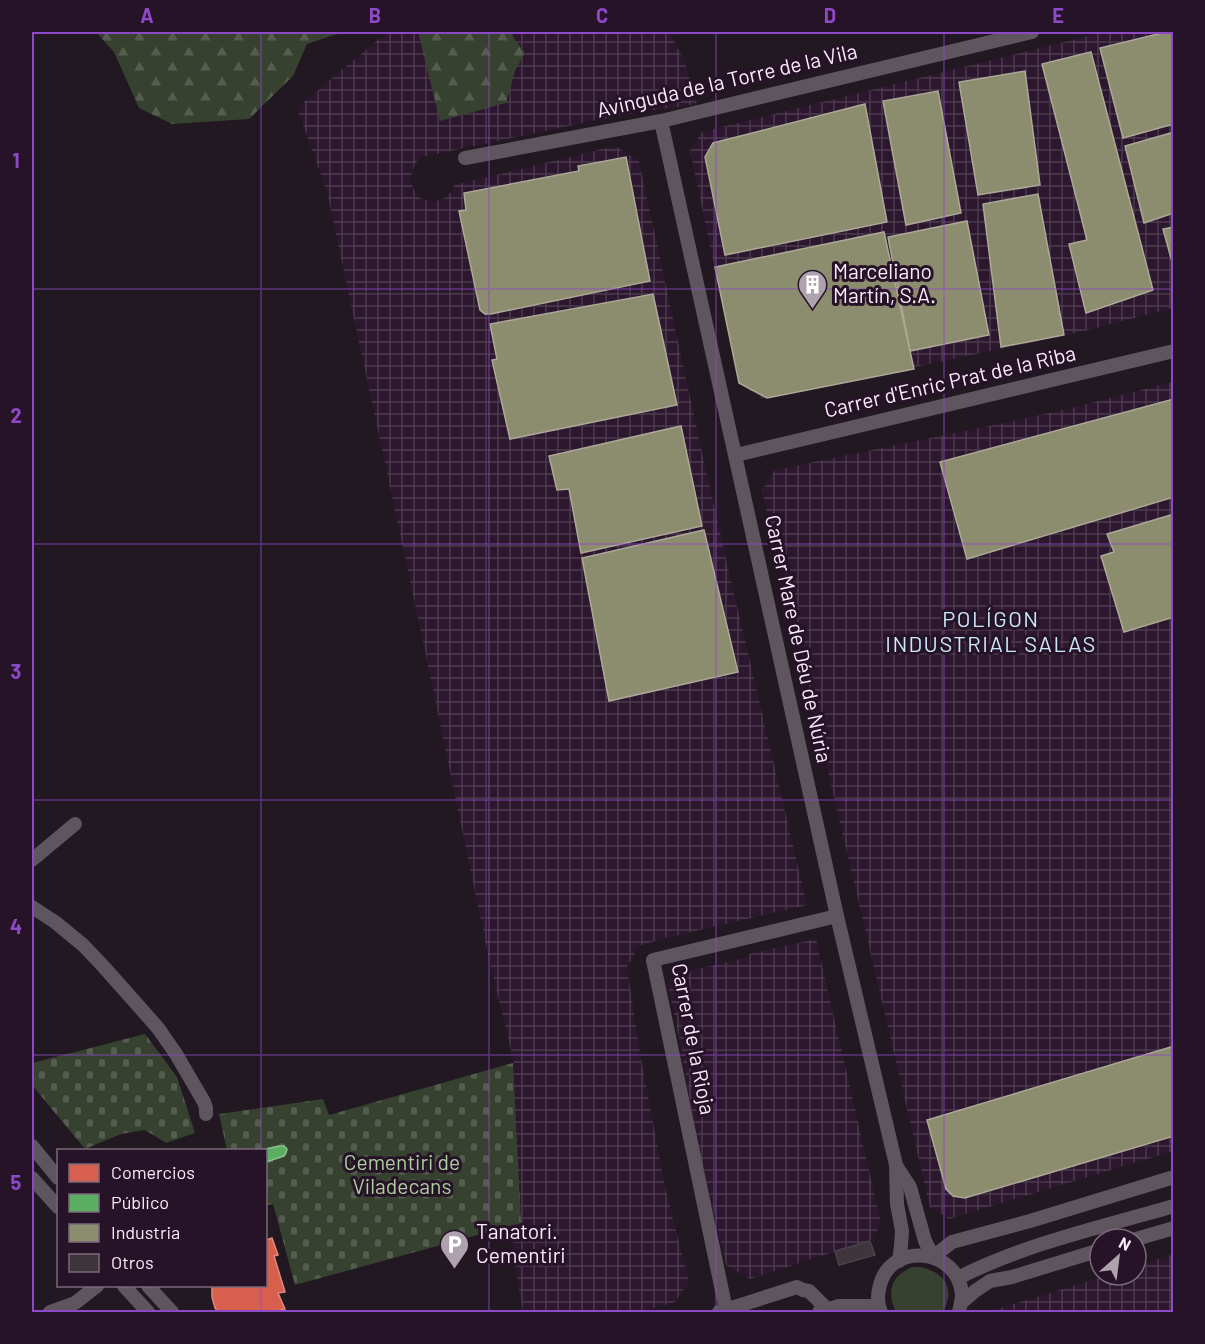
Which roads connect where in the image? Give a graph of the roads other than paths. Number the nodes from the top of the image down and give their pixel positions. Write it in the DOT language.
graph roads {
  1 [pos="1032,32"];
  2 [pos="661,121"];
  3 [pos="465,158"];
  4 [pos="1173,351"];
  5 [pos="736,455"];
  6 [pos="75,824"];
  7 [pos="32,860"];
  8 [pos="32,907"];
  9 [pos="837,916"];
  10 [pos="206,1114"];
  11 [pos="32,1146"];
  12 [pos="896,1165"];
  13 [pos="57,1177"];
  14 [pos="1173,1177"];
  15 [pos="32,1178"];
  16 [pos="57,1206"];
  17 [pos="1173,1206"];
  18 [pos="1173,1228"];
  19 [pos="1148,1235"];
  20 [pos="1088,1254"];
  21 [pos="933,1257"];
  22 [pos="898,1261"];
  23 [pos="958,1278"];
  24 [pos="96,1287"];
  25 [pos="125,1287"];
  26 [pos="149,1287"];
  27 [pos="960,1308"];
  28 [pos="880,1309"];
  29 [pos="721,1311"];
  30 [pos="823,1311"];
  31 [pos="50,1312"];
  32 [pos="148,1312"];
  33 [pos="171,1312"];
  1 -- 2 [label="street, Avinguda de la Torre de la Vila"];
  2 -- 3 [label="street, Avinguda de la Torre de la Vila"];
  2 -- 5 [label="street, Carrer Mare de Déu de Núria"];
  4 -- 5 [label="street, Carrer d'Enric Prat de la Riba"];
  5 -- 9 [label="street, Carrer Mare de Déu de Núria"];
  6 -- 7 [label="street"];
  8 -- 10 [label="street"];
  9 -- 12 [label="street, Carrer Mare de Déu de Núria"];
  9 -- 29 [label="street, Carrer de la Rioja"];
  11 -- 13 [label="street"];
  12 -- 21 [label="street"];
  12 -- 22 [label="street"];
  14 -- 21 [label="street"];
  15 -- 16 [label="street"];
  17 -- 23 [label="street"];
  18 -- 19 [label="street"];
  20 -- 27 [label="street"];
  21 -- 22 [label="street"];
  21 -- 23 [label="street"];
  22 -- 28 [label="street"];
  23 -- 27 [label="street"];
  24 -- 31 [label="street"];
  25 -- 32 [label="street"];
  26 -- 33 [label="street"];
  28 -- 30 [label="street"];
  29 -- 30 [label="street"];
}
